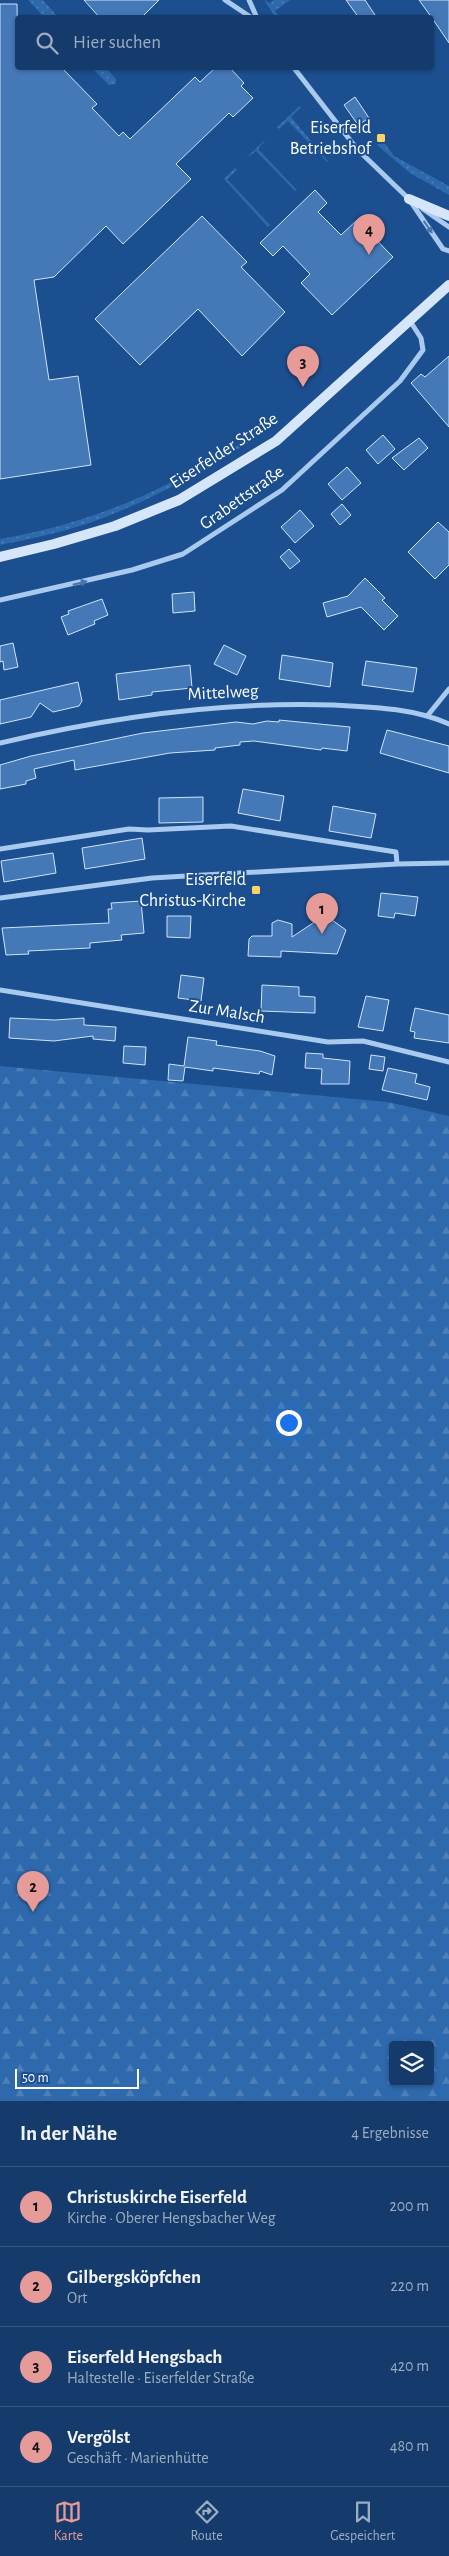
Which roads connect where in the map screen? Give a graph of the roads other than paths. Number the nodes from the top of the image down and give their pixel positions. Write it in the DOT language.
graph roads {
  1 [pos="225,0"];
  2 [pos="249,0"];
  3 [pos="248,15"];
  4 [pos="256,15"];
  5 [pos="296,70"];
  6 [pos="409,200"];
  7 [pos="449,216"];
  8 [pos="449,227"];
  9 [pos="449,251"];
  10 [pos="449,285"];
  11 [pos="410,320"];
  12 [pos="0,556"];
  13 [pos="0,600"];
  14 [pos="449,689"];
  15 [pos="428,715"];
  16 [pos="449,724"];
  17 [pos="0,744"];
  18 [pos="0,849"];
  19 [pos="449,863"];
  20 [pos="397,864"];
  21 [pos="0,898"];
  22 [pos="0,990"];
  23 [pos="449,1062"];
  1 -- 3 [label="street"];
  2 -- 4 [label="street"];
  5 -- 6 [label="street"];
  6 -- 7 [label="main road"];
  6 -- 8 [label="street"];
  6 -- 9 [label="street, one-way"];
  10 -- 11 [label="main road, Eiserfelder Straße"];
  11 -- 12 [label="main road, Eiserfelder Straße"];
  13 -- 11 [label="street, Grabettstraße, one-way"];
  14 -- 15 [label="street"];
  15 -- 16 [label="street, Mittelweg"];
  15 -- 17 [label="street, Mittelweg"];
  18 -- 20 [label="street"];
  19 -- 20 [label="street"];
  20 -- 21 [label="street"];
  22 -- 23 [label="street, Zur Malsch"];
}
